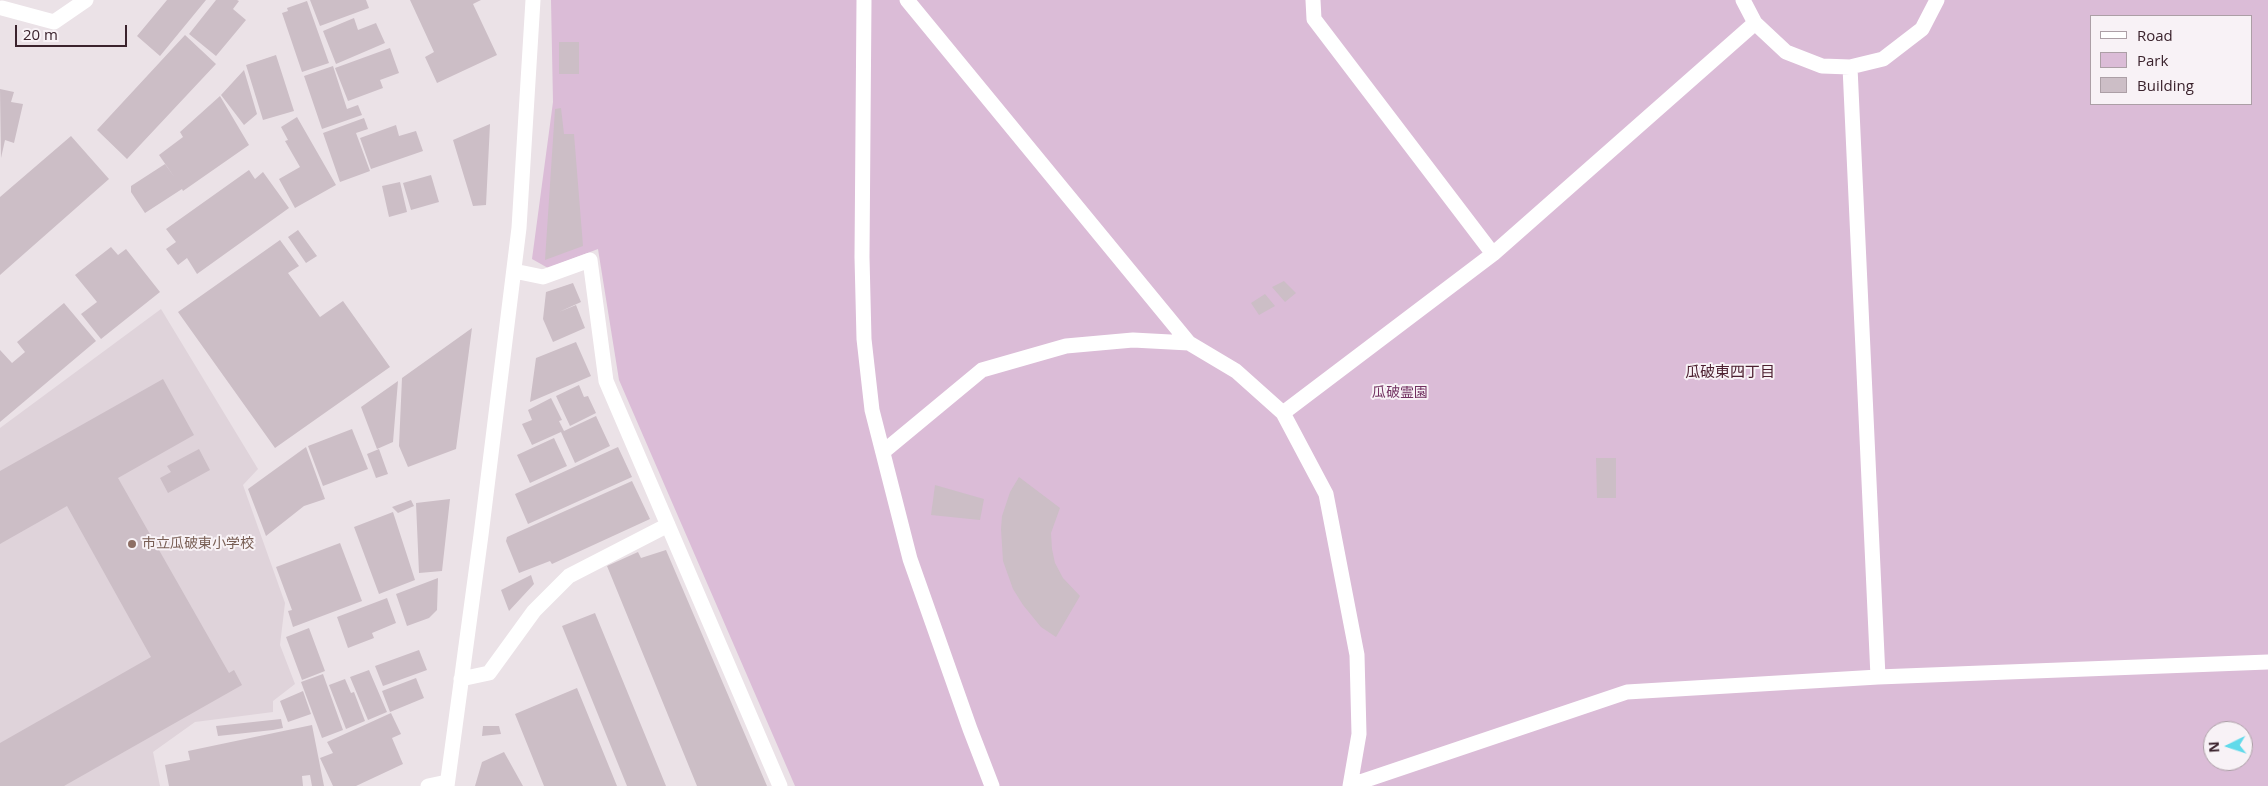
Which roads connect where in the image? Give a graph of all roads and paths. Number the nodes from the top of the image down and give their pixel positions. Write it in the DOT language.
graph roads {
  1 [pos="86,0"];
  2 [pos="533,0"];
  3 [pos="864,0"];
  4 [pos="907,0"];
  5 [pos="1313,0"];
  6 [pos="1743,0"];
  7 [pos="1937,0"];
  8 [pos="1,7"];
  9 [pos="1755,23"];
  10 [pos="1850,67"];
  11 [pos="1493,254"];
  12 [pos="514,270"];
  13 [pos="1189,343"];
  14 [pos="1283,413"];
  15 [pos="883,452"];
  16 [pos="668,525"];
  17 [pos="2268,662"];
  18 [pos="1878,677"];
  19 [pos="461,679"];
  20 [pos="447,784"];
  21 [pos="1350,785"];
  22 [pos="428,786"];
  23 [pos="780,786"];
  24 [pos="992,786"];
  1 -- 8 [label="street"];
  2 -- 12 [label="street"];
  3 -- 15 [label="street"];
  4 -- 13 [label="street"];
  5 -- 11 [label="street"];
  6 -- 9 [label="street"];
  7 -- 10 [label="street"];
  9 -- 10 [label="street"];
  9 -- 11 [label="street"];
  10 -- 18 [label="street"];
  11 -- 14 [label="street"];
  12 -- 16 [label="street"];
  12 -- 19 [label="street"];
  13 -- 14 [label="street"];
  13 -- 15 [label="street"];
  14 -- 21 [label="street"];
  15 -- 24 [label="street"];
  16 -- 19 [label="street"];
  16 -- 23 [label="street"];
  17 -- 18 [label="street"];
  18 -- 21 [label="street"];
  19 -- 20 [label="street"];
  20 -- 22 [label="street"];
}
